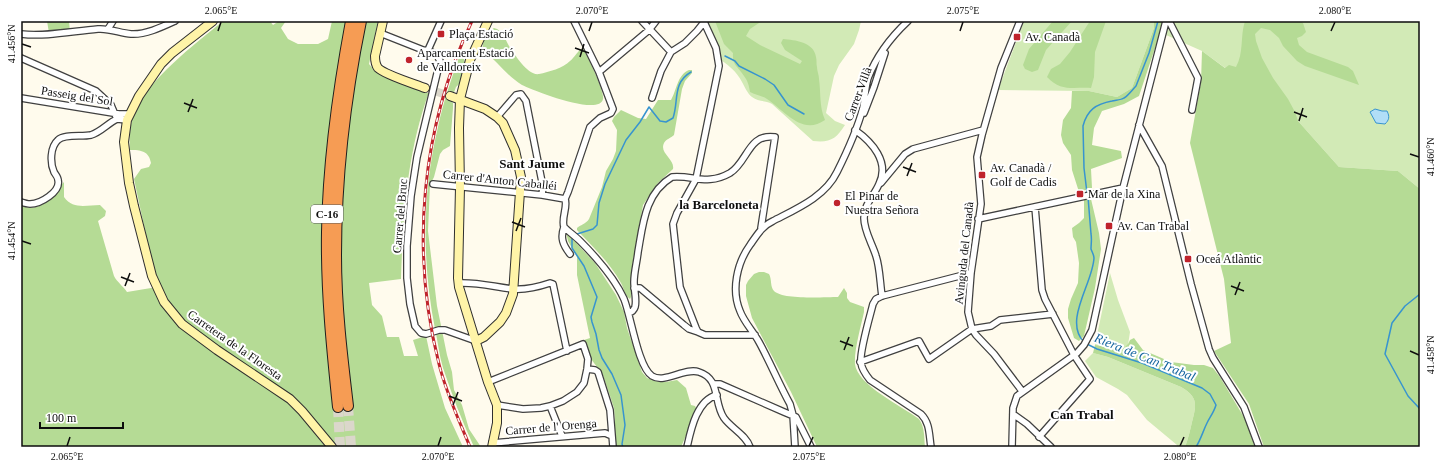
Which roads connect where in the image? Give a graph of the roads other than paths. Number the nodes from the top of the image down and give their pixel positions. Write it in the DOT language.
graph roads {
  1 [pos="113,21"];
  2 [pos="175,21"];
  3 [pos="213,21"];
  4 [pos="351,21"];
  5 [pos="360,21"];
  6 [pos="383,21"];
  7 [pos="441,21"];
  8 [pos="488,21"];
  9 [pos="574,21"];
  10 [pos="642,21"];
  11 [pos="656,21"];
  12 [pos="908,21"];
  13 [pos="1020,21"];
  14 [pos="1166,21"];
  15 [pos="1169,21"];
  16 [pos="704,22"];
  17 [pos="108,29"];
  18 [pos="649,30"];
  19 [pos="380,33"];
  20 [pos="21,34"];
  21 [pos="428,50"];
  22 [pos="671,52"];
  23 [pos="21,58"];
  24 [pos="599,72"];
  25 [pos="425,88"];
  26 [pos="450,96"];
  27 [pos="21,98"];
  28 [pos="652,98"];
  29 [pos="460,100"];
  30 [pos="1192,110"];
  31 [pos="116,116"];
  32 [pos="128,117"];
  33 [pos="497,117"];
  34 [pos="1139,125"];
  35 [pos="855,130"];
  36 [pos="983,130"];
  37 [pos="696,180"];
  38 [pos="433,184"];
  39 [pos="880,184"];
  40 [pos="460,186"];
  41 [pos="1123,188"];
  42 [pos="520,194"];
  43 [pos="542,195"];
  44 [pos="21,197"];
  45 [pos="565,199"];
  46 [pos="21,202"];
  47 [pos="32,204"];
  48 [pos="1035,207"];
  49 [pos="978,218"];
  50 [pos="564,227"];
  51 [pos="761,228"];
  52 [pos="570,254"];
  53 [pos="971,273"];
  54 [pos="458,283"];
  55 [pos="634,288"];
  56 [pos="514,289"];
  57 [pos="882,296"];
  58 [pos="629,313"];
  59 [pos="1053,314"];
  60 [pos="972,328"];
  61 [pos="698,332"];
  62 [pos="755,335"];
  63 [pos="476,342"];
  64 [pos="985,346"];
  65 [pos="567,351"];
  66 [pos="1074,354"];
  67 [pos="860,362"];
  68 [pos="587,369"];
  69 [pos="488,382"];
  70 [pos="714,384"];
  71 [pos="1022,391"];
  72 [pos="717,395"];
  73 [pos="1017,396"];
  74 [pos="497,406"];
  75 [pos="550,406"];
  76 [pos="1013,414"];
  77 [pos="792,415"];
  78 [pos="562,436"];
  79 [pos="612,436"];
  80 [pos="1040,436"];
  81 [pos="492,445"];
  82 [pos="332,447"];
  83 [pos="613,447"];
  84 [pos="688,447"];
  85 [pos="750,447"];
  86 [pos="795,447"];
  87 [pos="811,447"];
  88 [pos="931,447"];
  89 [pos="1012,447"];
  90 [pos="1051,447"];
  91 [pos="1260,447"];
  1 -- 17 [label="street"];
  2 -- 17 [label="street"];
  3 -- 32 [label="street, Carretera de la Floresta"];
  4 -- 5 [label="highway, C-16"];
  6 -- 19 [label="street"];
  7 -- 21 [label="street"];
  8 -- 29 [label="street"];
  9 -- 24 [label="street"];
  10 -- 18 [label="street"];
  11 -- 18 [label="street"];
  12 -- 35 [label="street, Carrer Villà"];
  13 -- 36 [label="street, Avinguda del Canadà"];
  14 -- 34 [label="street"];
  15 -- 30 [label="street"];
  16 -- 22 [label="street"];
  16 -- 37 [label="street"];
  17 -- 20 [label="street"];
  18 -- 22 [label="street"];
  18 -- 24 [label="street"];
  19 -- 21 [label="street"];
  19 -- 25 [label="street"];
  21 -- 63 [label="street, Carrer del Bruc"];
  22 -- 28 [label="street"];
  23 -- 31 [label="street"];
  24 -- 45 [label="street"];
  26 -- 29 [label="street"];
  27 -- 31 [label="street, Passeig del Sol"];
  29 -- 33 [label="street"];
  29 -- 40 [label="street"];
  31 -- 32 [label="street, Passeig del Sol"];
  31 -- 47 [label="street"];
  32 -- 82 [label="street, Carretera de la Floresta"];
  33 -- 42 [label="street"];
  33 -- 43 [label="street"];
  34 -- 41 [label="street"];
  34 -- 91 [label="street"];
  35 -- 39 [label="street"];
  35 -- 51 [label="street, Carrer Villà"];
  36 -- 39 [label="street"];
  36 -- 49 [label="street, Avinguda del Canadà"];
  37 -- 51 [label="street"];
  37 -- 55 [label="street"];
  37 -- 61 [label="street"];
  38 -- 40 [label="street, Carrer d'Anton Caballéi"];
  39 -- 57 [label="street"];
  40 -- 42 [label="street, Carrer d'Anton Caballéi"];
  40 -- 54 [label="street"];
  41 -- 48 [label="street"];
  41 -- 66 [label="street"];
  42 -- 43 [label="street, Carrer d'Anton Caballéi"];
  42 -- 56 [label="street"];
  43 -- 45 [label="street, Carrer d'Anton Caballéi"];
  44 -- 47 [label="street"];
  45 -- 50 [label="street"];
  46 -- 47 [label="street"];
  48 -- 49 [label="street"];
  48 -- 59 [label="street"];
  49 -- 53 [label="street, Avinguda del Canadà"];
  50 -- 52 [label="street"];
  50 -- 58 [label="street"];
  51 -- 62 [label="street"];
  53 -- 57 [label="street"];
  53 -- 60 [label="street, Avinguda del Canadà"];
  54 -- 56 [label="street"];
  54 -- 63 [label="street"];
  55 -- 58 [label="street"];
  55 -- 61 [label="street"];
  56 -- 63 [label="street"];
  56 -- 65 [label="street"];
  57 -- 67 [label="street"];
  58 -- 70 [label="street"];
  59 -- 60 [label="street"];
  59 -- 66 [label="street"];
  60 -- 64 [label="street, Avinguda del Canadà"];
  60 -- 67 [label="street"];
  61 -- 62 [label="street"];
  62 -- 77 [label="street"];
  63 -- 69 [label="street"];
  64 -- 71 [label="street, Avinguda del Canadà"];
  64 -- 73 [label="street, Avinguda del Canadà"];
  65 -- 68 [label="street"];
  65 -- 69 [label="street"];
  66 -- 71 [label="street"];
  66 -- 80 [label="street"];
  67 -- 88 [label="street"];
  68 -- 75 [label="street"];
  68 -- 79 [label="street"];
  69 -- 74 [label="street"];
  70 -- 72 [label="street"];
  70 -- 77 [label="street"];
  71 -- 73 [label="street"];
  72 -- 84 [label="street"];
  72 -- 85 [label="street"];
  73 -- 76 [label="street"];
  74 -- 75 [label="street"];
  74 -- 81 [label="street"];
  75 -- 78 [label="street"];
  76 -- 80 [label="street"];
  76 -- 89 [label="street"];
  77 -- 86 [label="street"];
  77 -- 87 [label="street"];
  78 -- 79 [label="street, Carrer de l' Orenga"];
  78 -- 81 [label="street, Carrer de l' Orenga"];
  79 -- 83 [label="street"];
  80 -- 90 [label="street"];
}
